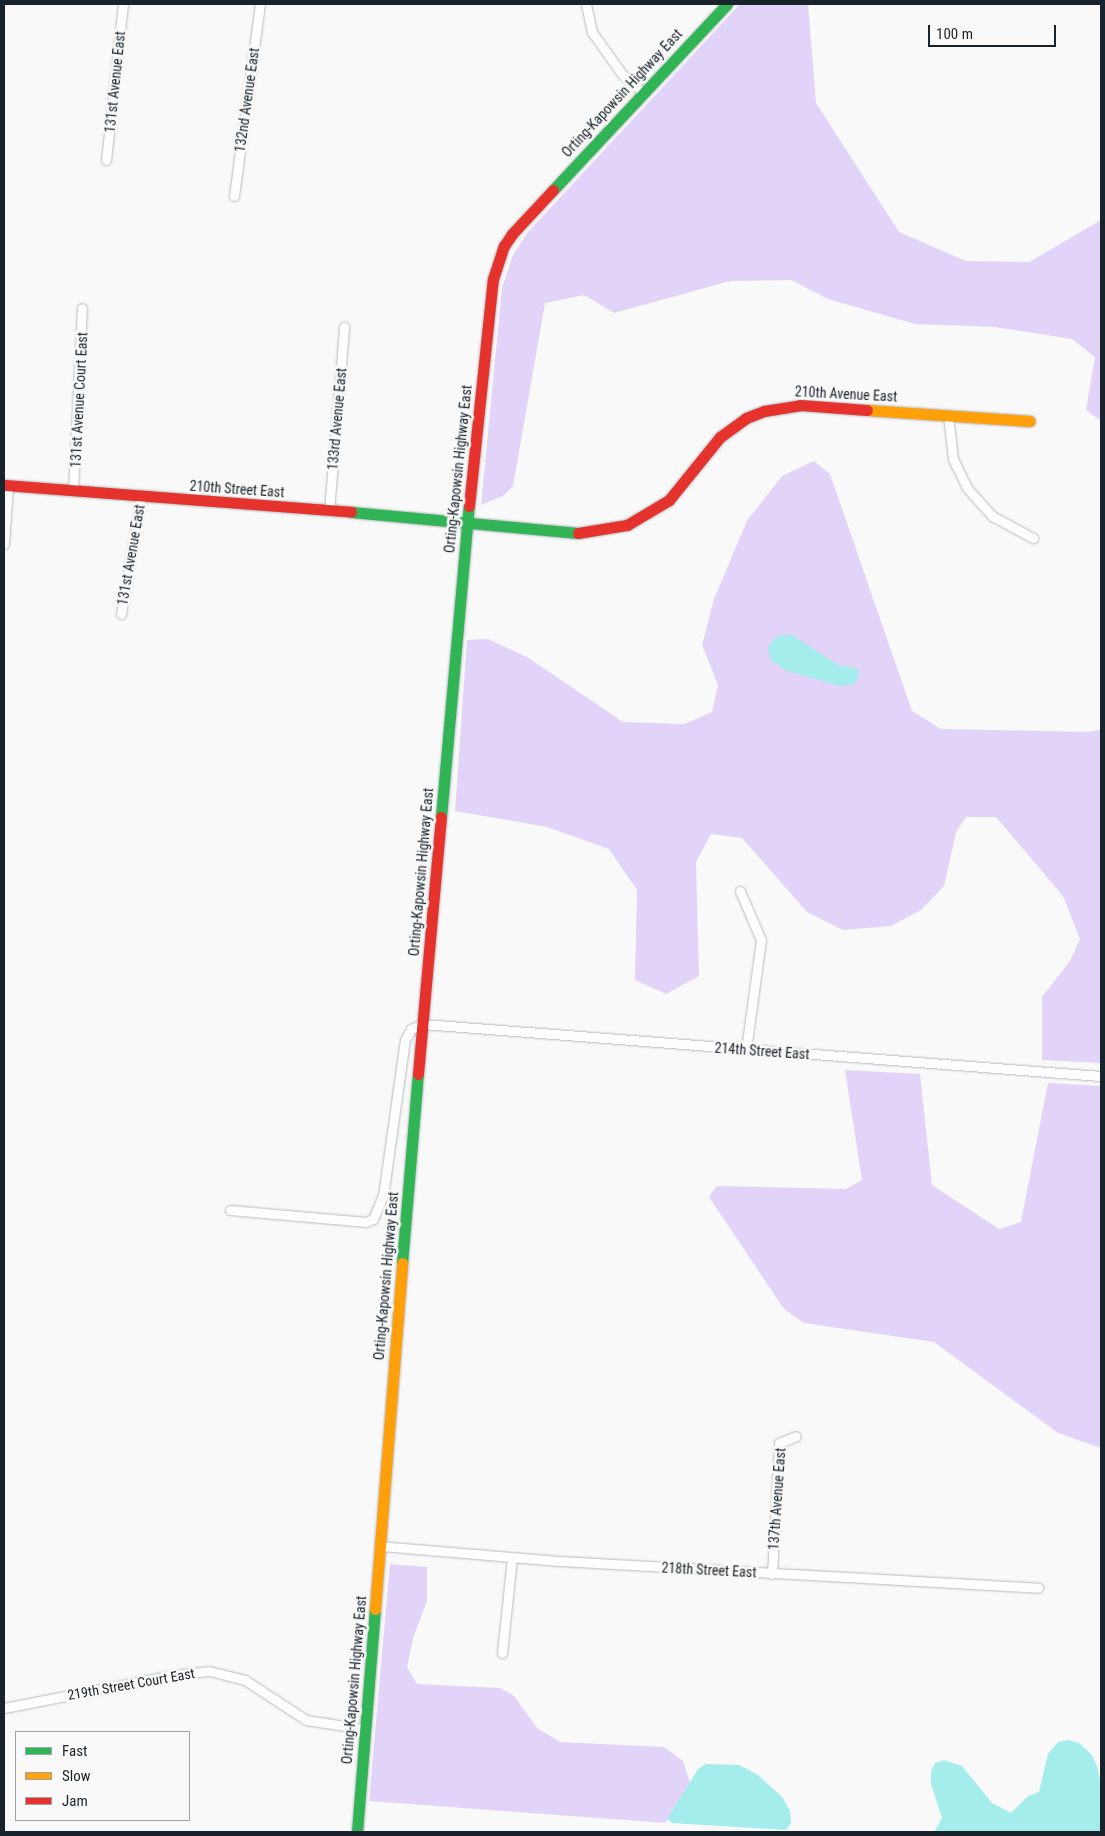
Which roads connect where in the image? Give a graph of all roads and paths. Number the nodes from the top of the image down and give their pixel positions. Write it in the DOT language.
graph roads {
  1 [pos="123,4"];
  2 [pos="260,4"];
  3 [pos="586,4"];
  4 [pos="727,4"];
  5 [pos="643,93"];
  6 [pos="106,160"];
  7 [pos="234,196"];
  8 [pos="82,308"];
  9 [pos="344,327"];
  10 [pos="948,416"];
  11 [pos="1030,422"];
  12 [pos="6,485"];
  13 [pos="73,491"];
  14 [pos="141,496"];
  15 [pos="329,511"];
  16 [pos="468,522"];
  17 [pos="1032,538"];
  18 [pos="4,544"];
  19 [pos="121,614"];
  20 [pos="740,891"];
  21 [pos="423,1024"];
  22 [pos="746,1049"];
  23 [pos="1101,1076"];
  24 [pos="230,1210"];
  25 [pos="796,1436"];
  26 [pos="380,1546"];
  27 [pos="512,1558"];
  28 [pos="772,1574"];
  29 [pos="1038,1588"];
  30 [pos="502,1654"];
  31 [pos="4,1708"];
  32 [pos="365,1729"];
  33 [pos="357,1832"];
  1 -- 6 [label="street, 131st Avenue East"];
  2 -- 7 [label="street, 132nd Avenue East"];
  3 -- 5 [label="street"];
  4 -- 5 [label="main road, Orting-Kapowsin Highway East"];
  5 -- 16 [label="main road, Orting-Kapowsin Highway East"];
  8 -- 13 [label="street, 131st Avenue Court East"];
  9 -- 15 [label="street, 133rd Avenue East"];
  10 -- 11 [label="main road, 210th Avenue East"];
  10 -- 16 [label="main road, 210th Avenue East"];
  10 -- 17 [label="street"];
  12 -- 13 [label="main road, 210th Street East"];
  12 -- 18 [label="street"];
  13 -- 14 [label="main road, 210th Street East"];
  14 -- 15 [label="main road, 210th Street East"];
  14 -- 19 [label="street, 131st Avenue East"];
  15 -- 16 [label="main road, 210th Street East"];
  16 -- 21 [label="main road, Orting-Kapowsin Highway East"];
  20 -- 22 [label="street"];
  21 -- 22 [label="street, 214th Street East"];
  21 -- 24 [label="street"];
  21 -- 26 [label="main road, Orting-Kapowsin Highway East"];
  22 -- 23 [label="street, 214th Street East"];
  25 -- 28 [label="street, 137th Avenue East"];
  26 -- 27 [label="street, 218th Street East"];
  26 -- 32 [label="main road, Orting-Kapowsin Highway East"];
  27 -- 28 [label="street, 218th Street East"];
  27 -- 30 [label="street"];
  28 -- 29 [label="street, 218th Street East"];
  31 -- 32 [label="street, 219th Street Court East"];
  32 -- 33 [label="main road, Orting-Kapowsin Highway East"];
}
